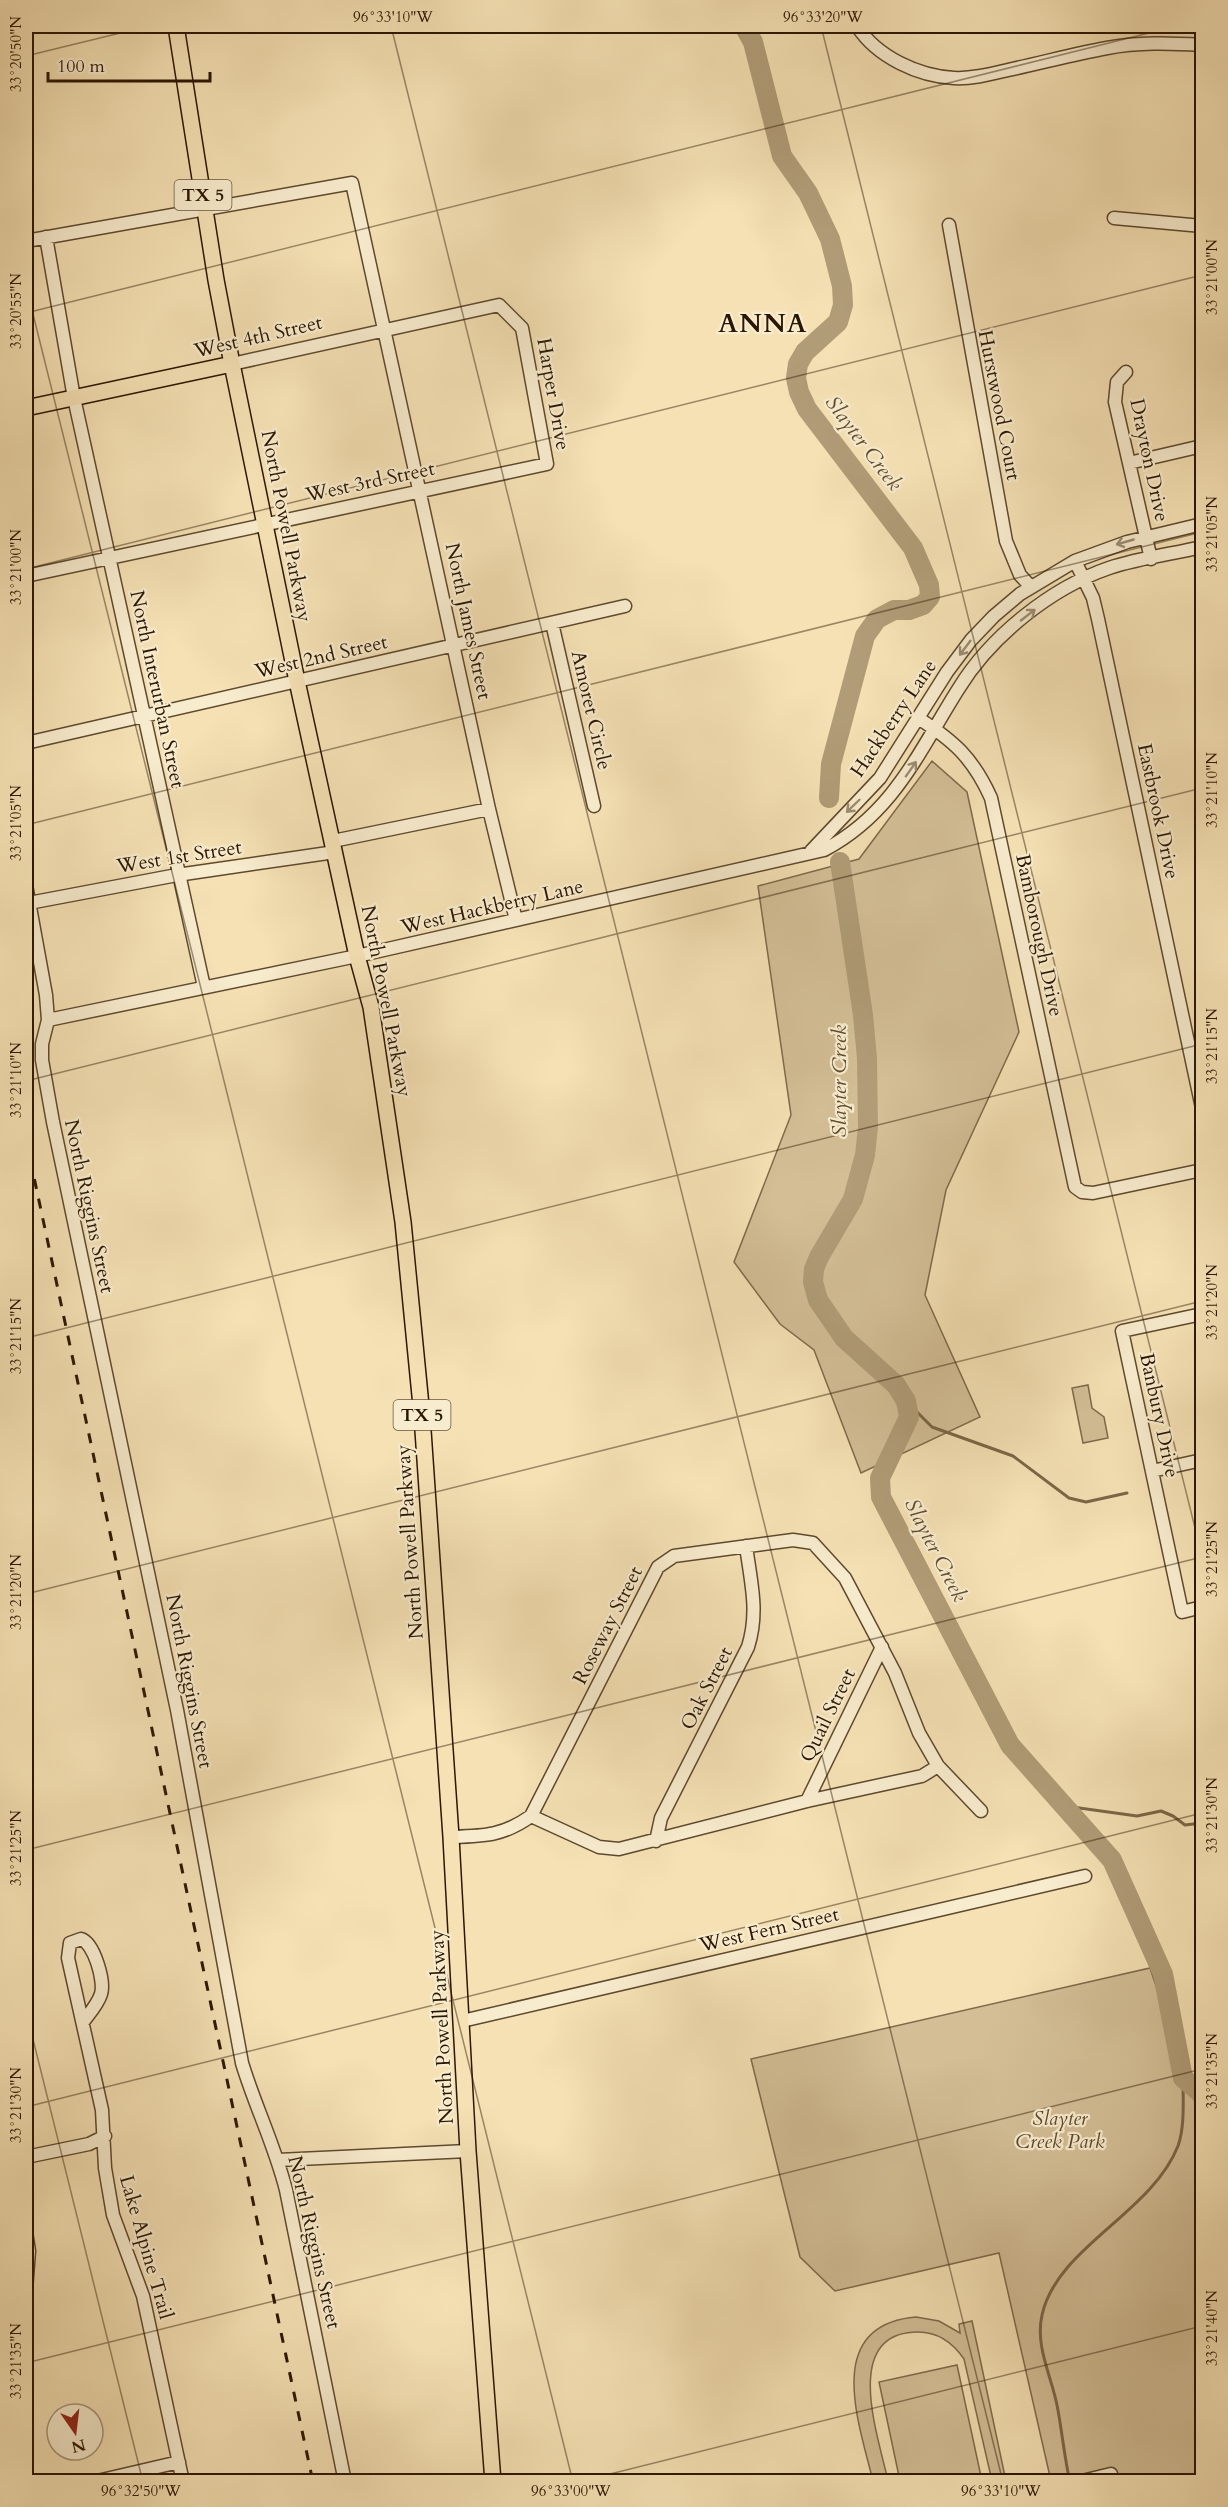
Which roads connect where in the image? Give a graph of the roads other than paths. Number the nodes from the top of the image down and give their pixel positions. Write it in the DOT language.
graph roads {
  1 [pos="176,26"];
  2 [pos="857,26"];
  3 [pos="1203,45"];
  4 [pos="205,210"];
  5 [pos="1114,218"];
  6 [pos="949,225"];
  7 [pos="1203,226"];
  8 [pos="46,237"];
  9 [pos="26,241"];
  10 [pos="499,305"];
  11 [pos="386,328"];
  12 [pos="232,364"];
  13 [pos="1126,372"];
  14 [pos="74,398"];
  15 [pos="26,408"];
  16 [pos="1203,446"];
  17 [pos="1129,463"];
  18 [pos="547,464"];
  19 [pos="421,490"];
  20 [pos="265,524"];
  21 [pos="1203,524"];
  22 [pos="1146,537"];
  23 [pos="1203,547"];
  24 [pos="109,558"];
  25 [pos="1151,559"];
  26 [pos="1075,561"];
  27 [pos="26,576"];
  28 [pos="1083,579"];
  29 [pos="1031,587"];
  30 [pos="625,606"];
  31 [pos="552,623"];
  32 [pos="454,645"];
  33 [pos="297,681"];
  34 [pos="144,716"];
  35 [pos="918,718"];
  36 [pos="935,729"];
  37 [pos="26,743"];
  38 [pos="594,806"];
  39 [pos="489,809"];
  40 [pos="334,846"];
  41 [pos="802,856"];
  42 [pos="177,875"];
  43 [pos="26,885"];
  44 [pos="29,903"];
  45 [pos="516,920"];
  46 [pos="357,956"];
  47 [pos="204,987"];
  48 [pos="48,1020"];
  49 [pos="1203,1108"];
  50 [pos="1203,1170"];
  51 [pos="1203,1314"];
  52 [pos="1203,1460"];
  53 [pos="1152,1471"];
  54 [pos="746,1546"];
  55 [pos="1203,1607"];
  56 [pos="882,1647"];
  57 [pos="938,1766"];
  58 [pos="807,1801"];
  59 [pos="981,1811"];
  60 [pos="531,1816"];
  61 [pos="451,1837"];
  62 [pos="656,1840"];
  63 [pos="1085,1876"];
  64 [pos="462,2021"];
  65 [pos="83,2022"];
  66 [pos="105,2136"];
  67 [pos="468,2151"];
  68 [pos="26,2157"];
  69 [pos="278,2160"];
  70 [pos="26,2232"];
  71 [pos="26,2290"];
  72 [pos="179,2462"];
  73 [pos="1111,2474"];
  74 [pos="93,2481"];
  75 [pos="183,2481"];
  76 [pos="345,2481"];
  77 [pos="493,2481"];
  78 [pos="1081,2481"];
  1 -- 4 [label="main road, TX 5"];
  2 -- 3 [label="street"];
  4 -- 8 [label="street"];
  4 -- 11 [label="street, North James Street"];
  4 -- 12 [label="main road, TX 5"];
  5 -- 7 [label="street"];
  6 -- 29 [label="street, Hurstwood Court"];
  8 -- 9 [label="street"];
  8 -- 14 [label="street, North Interurban Street"];
  10 -- 11 [label="street, West 4th Street"];
  10 -- 18 [label="street, Harper Drive"];
  11 -- 12 [label="street, West 4th Street"];
  11 -- 19 [label="street, North James Street"];
  12 -- 14 [label="main road, West 4th Street"];
  12 -- 20 [label="main road, North Powell Parkway / TX 5"];
  13 -- 17 [label="street, Drayton Drive"];
  14 -- 15 [label="main road, West 4th Street"];
  14 -- 24 [label="street, North Interurban Street"];
  16 -- 17 [label="street"];
  17 -- 22 [label="street, Drayton Drive"];
  18 -- 19 [label="street, West 3rd Street"];
  19 -- 20 [label="street, West 3rd Street"];
  19 -- 32 [label="street, North James Street"];
  20 -- 24 [label="street, West 3rd Street"];
  20 -- 33 [label="main road, North Powell Parkway / TX 5"];
  21 -- 22 [label="street, Hackberry Lane"];
  22 -- 25 [label="street, Drayton Drive"];
  22 -- 26 [label="street, Hackberry Lane, one-way"];
  23 -- 25 [label="street, Hackberry Lane"];
  24 -- 27 [label="street, West 3rd Street"];
  24 -- 34 [label="street, North Interurban Street"];
  25 -- 28 [label="street, Hackberry Lane"];
  26 -- 28 [label="street, Eastbrook Drive"];
  26 -- 29 [label="street, Hackberry Lane"];
  36 -- 28 [label="street, Hackberry Lane, one-way"];
  28 -- 49 [label="street, Eastbrook Drive"];
  29 -- 35 [label="street, Hackberry Lane, one-way"];
  30 -- 31 [label="street, West 2nd Street"];
  31 -- 32 [label="street, West 2nd Street"];
  31 -- 38 [label="street, Amoret Circle"];
  32 -- 33 [label="street, West 2nd Street"];
  32 -- 39 [label="street, North James Street"];
  33 -- 34 [label="street, West 2nd Street"];
  33 -- 40 [label="main road, North Powell Parkway / TX 5"];
  34 -- 37 [label="street, West 2nd Street"];
  34 -- 42 [label="street, North Interurban Street"];
  35 -- 36 [label="street, Bamborough Drive"];
  35 -- 41 [label="street, Hackberry Lane, one-way"];
  41 -- 36 [label="street, Hackberry Lane, one-way"];
  36 -- 50 [label="street, Bamborough Drive"];
  39 -- 40 [label="street, West 1st Street"];
  39 -- 45 [label="street, North James Street"];
  40 -- 42 [label="street, West 1st Street"];
  40 -- 46 [label="main road, North Powell Parkway / TX 5"];
  41 -- 45 [label="street, West Hackberry Lane"];
  42 -- 44 [label="street, West 1st Street"];
  42 -- 47 [label="street, North Interurban Street"];
  43 -- 44 [label="street, North Riggins Street"];
  44 -- 48 [label="street, North Riggins Street"];
  45 -- 46 [label="street, West Hackberry Lane"];
  46 -- 47 [label="street, West Hackberry Lane"];
  46 -- 61 [label="main road, North Powell Parkway / TX 5"];
  47 -- 48 [label="street, West Hackberry Lane"];
  48 -- 69 [label="street, North Riggins Street"];
  51 -- 53 [label="street, Banbury Drive"];
  52 -- 53 [label="street"];
  53 -- 55 [label="street, Banbury Drive"];
  54 -- 56 [label="street, Roseway Street"];
  54 -- 60 [label="street, Roseway Street"];
  54 -- 62 [label="street, Oak Street"];
  56 -- 57 [label="street, Roseway Street"];
  56 -- 58 [label="street, Quail Street"];
  57 -- 58 [label="street"];
  57 -- 59 [label="street, Roseway Street"];
  58 -- 62 [label="street"];
  60 -- 61 [label="street"];
  60 -- 62 [label="street"];
  61 -- 64 [label="main road, North Powell Parkway / TX 5"];
  63 -- 64 [label="street, West Fern Street"];
  64 -- 67 [label="main road, North Powell Parkway / TX 5"];
  65 -- 65 [label="street, Lake Alpine Trail"];
  65 -- 66 [label="street, Lake Alpine Trail"];
  66 -- 68 [label="street"];
  66 -- 72 [label="street, Lake Alpine Trail"];
  67 -- 69 [label="street"];
  67 -- 77 [label="main road, North Powell Parkway / TX 5"];
  69 -- 76 [label="street, North Riggins Street"];
  70 -- 71 [label="street"];
  72 -- 74 [label="street"];
  72 -- 75 [label="street, Lake Alpine Trail"];
  73 -- 78 [label="street"];
}
